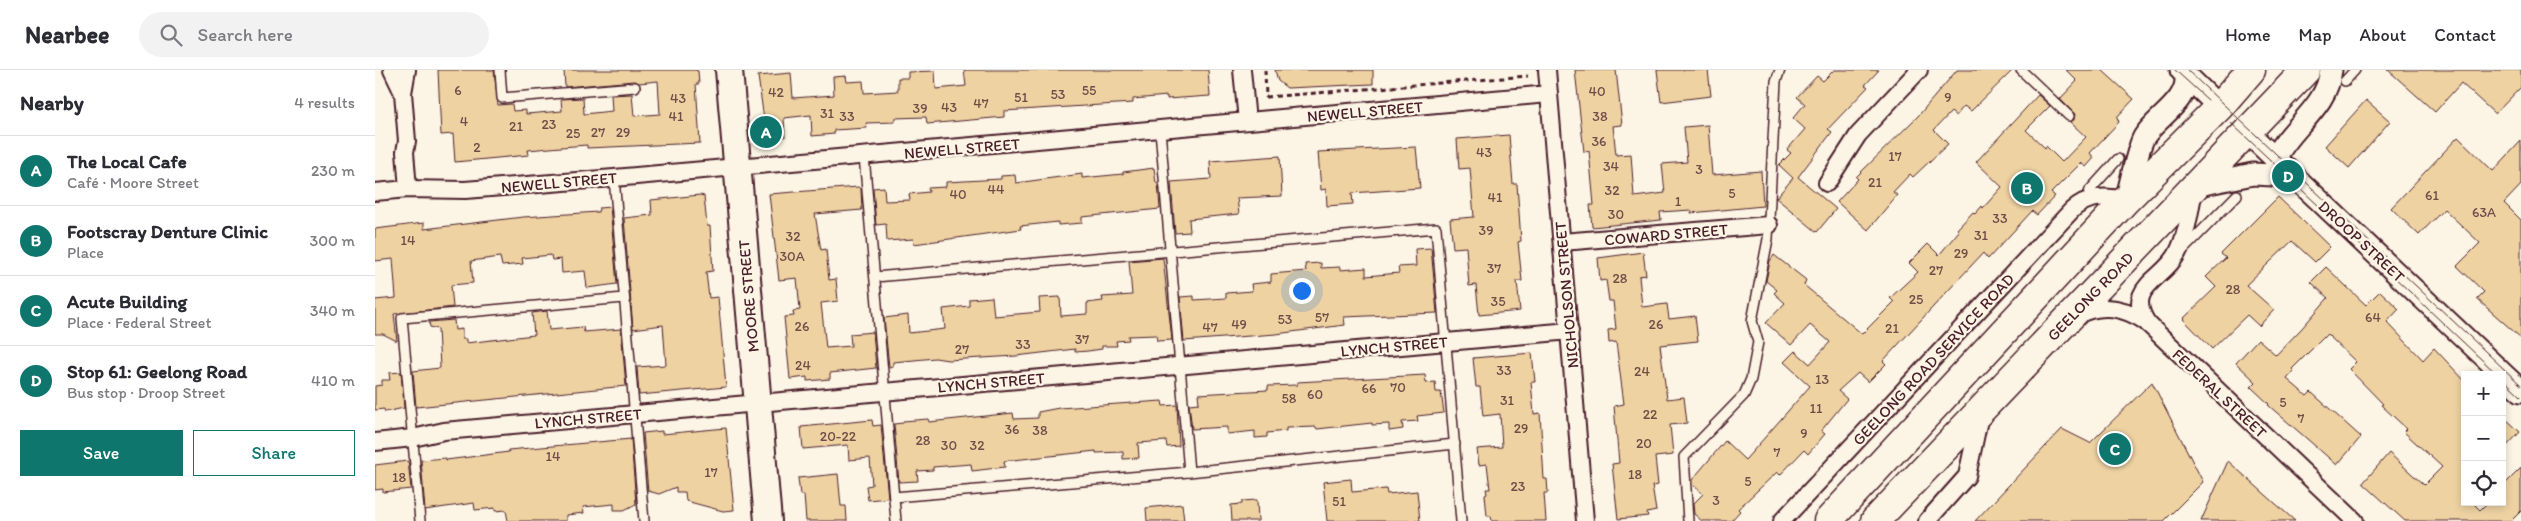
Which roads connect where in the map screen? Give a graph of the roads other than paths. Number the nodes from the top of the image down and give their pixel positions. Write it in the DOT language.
graph roads {
  1 [pos="392,70"];
  2 [pos="407,70"];
  3 [pos="500,70"];
  4 [pos="729,70"];
  5 [pos="1242,70"];
  6 [pos="1547,70"];
  7 [pos="1780,70"];
  8 [pos="1919,70"];
  9 [pos="2021,70"];
  10 [pos="2251,70"];
  11 [pos="2306,70"];
  12 [pos="2355,70"];
  13 [pos="2183,73"];
  14 [pos="2338,76"];
  15 [pos="635,87"];
  16 [pos="403,93"];
  17 [pos="1549,94"];
  18 [pos="2219,106"];
  19 [pos="2069,116"];
  20 [pos="1247,121"];
  21 [pos="1160,130"];
  22 [pos="2246,132"];
  23 [pos="864,156"];
  24 [pos="2118,159"];
  25 [pos="2275,159"];
  26 [pos="737,167"];
  27 [pos="2294,176"];
  28 [pos="614,178"];
  29 [pos="1827,183"];
  30 [pos="2195,186"];
  31 [pos="408,189"];
  32 [pos="375,192"];
  33 [pos="2237,194"];
  34 [pos="2087,200"];
  35 [pos="2126,200"];
  36 [pos="1769,225"];
  37 [pos="1562,242"];
  38 [pos="1170,251"];
  39 [pos="2168,265"];
  40 [pos="875,277"];
  41 [pos="624,298"];
  42 [pos="2068,320"];
  43 [pos="2150,326"];
  44 [pos="1570,331"];
  45 [pos="1446,342"];
  46 [pos="1180,365"];
  47 [pos="885,391"];
  48 [pos="2521,391"];
  49 [pos="757,403"];
  50 [pos="1981,410"];
  51 [pos="634,414"];
  52 [pos="413,438"];
  53 [pos="375,442"];
  54 [pos="1455,444"];
  55 [pos="1189,472"];
  56 [pos="894,497"];
  57 [pos="419,521"];
  58 [pos="638,521"];
  59 [pos="644,521"];
  60 [pos="768,521"];
  61 [pos="896,521"];
  62 [pos="1461,521"];
  63 [pos="1585,521"];
  64 [pos="1688,521"];
  65 [pos="1782,521"];
  66 [pos="1828,521"];
  67 [pos="1875,521"];
  68 [pos="1927,521"];
  69 [pos="2355,521"];
  1 -- 16 [label="street"];
  2 -- 16 [label="street"];
  3 -- 15 [label="lane"];
  4 -- 26 [label="main road, MOORE STREET"];
  5 -- 20 [label="street"];
  6 -- 17 [label="street, NICHOLSON STREET"];
  7 -- 36 [label="lane"];
  8 -- 29 [label="street"];
  9 -- 19 [label="lane"];
  10 -- 18 [label="highway"];
  11 -- 22 [label="highway, GEELONG ROAD"];
  12 -- 14 [label="lane"];
  13 -- 18 [label="street, DROOP STREET"];
  13 -- 35 [label="street"];
  14 -- 25 [label="street"];
  16 -- 31 [label="street"];
  17 -- 20 [label="street, NEWELL STREET"];
  17 -- 37 [label="street, NICHOLSON STREET"];
  18 -- 22 [label="highway, DROOP STREET"];
  18 -- 35 [label="highway"];
  20 -- 21 [label="street, NEWELL STREET"];
  21 -- 23 [label="street, NEWELL STREET"];
  21 -- 38 [label="lane"];
  22 -- 25 [label="street, DROOP STREET"];
  22 -- 30 [label="highway, GEELONG ROAD"];
  23 -- 26 [label="street, NEWELL STREET"];
  23 -- 40 [label="lane"];
  24 -- 34 [label="lane, GEELONG ROAD SERVICE ROAD"];
  25 -- 27 [label="street, DROOP STREET"];
  26 -- 28 [label="street, NEWELL STREET"];
  26 -- 49 [label="main road, MOORE STREET"];
  27 -- 30 [label="street"];
  27 -- 48 [label="street, DROOP STREET"];
  28 -- 31 [label="street, NEWELL STREET"];
  28 -- 41 [label="lane"];
  30 -- 39 [label="street"];
  30 -- 42 [label="highway, GEELONG ROAD"];
  31 -- 32 [label="street, NEWELL STREET"];
  33 -- 39 [label="lane"];
  34 -- 35 [label="street"];
  34 -- 65 [label="street, GEELONG ROAD SERVICE ROAD"];
  35 -- 66 [label="highway"];
  36 -- 37 [label="street, COWARD STREET"];
  36 -- 64 [label="lane"];
  37 -- 44 [label="street, NICHOLSON STREET"];
  38 -- 40 [label="lane"];
  38 -- 45 [label="lane"];
  38 -- 46 [label="lane"];
  39 -- 43 [label="street"];
  40 -- 47 [label="lane"];
  41 -- 51 [label="lane"];
  41 -- 52 [label="lane"];
  42 -- 43 [label="street, FEDERAL STREET"];
  42 -- 50 [label="highway, GEELONG ROAD"];
  43 -- 69 [label="street, FEDERAL STREET"];
  44 -- 45 [label="street, LYNCH STREET"];
  44 -- 63 [label="street, NICHOLSON STREET"];
  45 -- 46 [label="street, LYNCH STREET"];
  45 -- 54 [label="lane"];
  46 -- 47 [label="street, LYNCH STREET"];
  46 -- 55 [label="lane"];
  47 -- 49 [label="street, LYNCH STREET"];
  47 -- 56 [label="lane"];
  49 -- 51 [label="street, LYNCH STREET"];
  49 -- 60 [label="main road, MOORE STREET"];
  50 -- 67 [label="highway, GEELONG ROAD"];
  50 -- 68 [label="street"];
  51 -- 52 [label="street, LYNCH STREET"];
  51 -- 59 [label="lane"];
  52 -- 53 [label="street, LYNCH STREET"];
  52 -- 57 [label="lane"];
  54 -- 55 [label="lane"];
  54 -- 62 [label="lane"];
  55 -- 56 [label="lane"];
  56 -- 61 [label="lane"];
  58 -- 59 [label="lane"];
}
